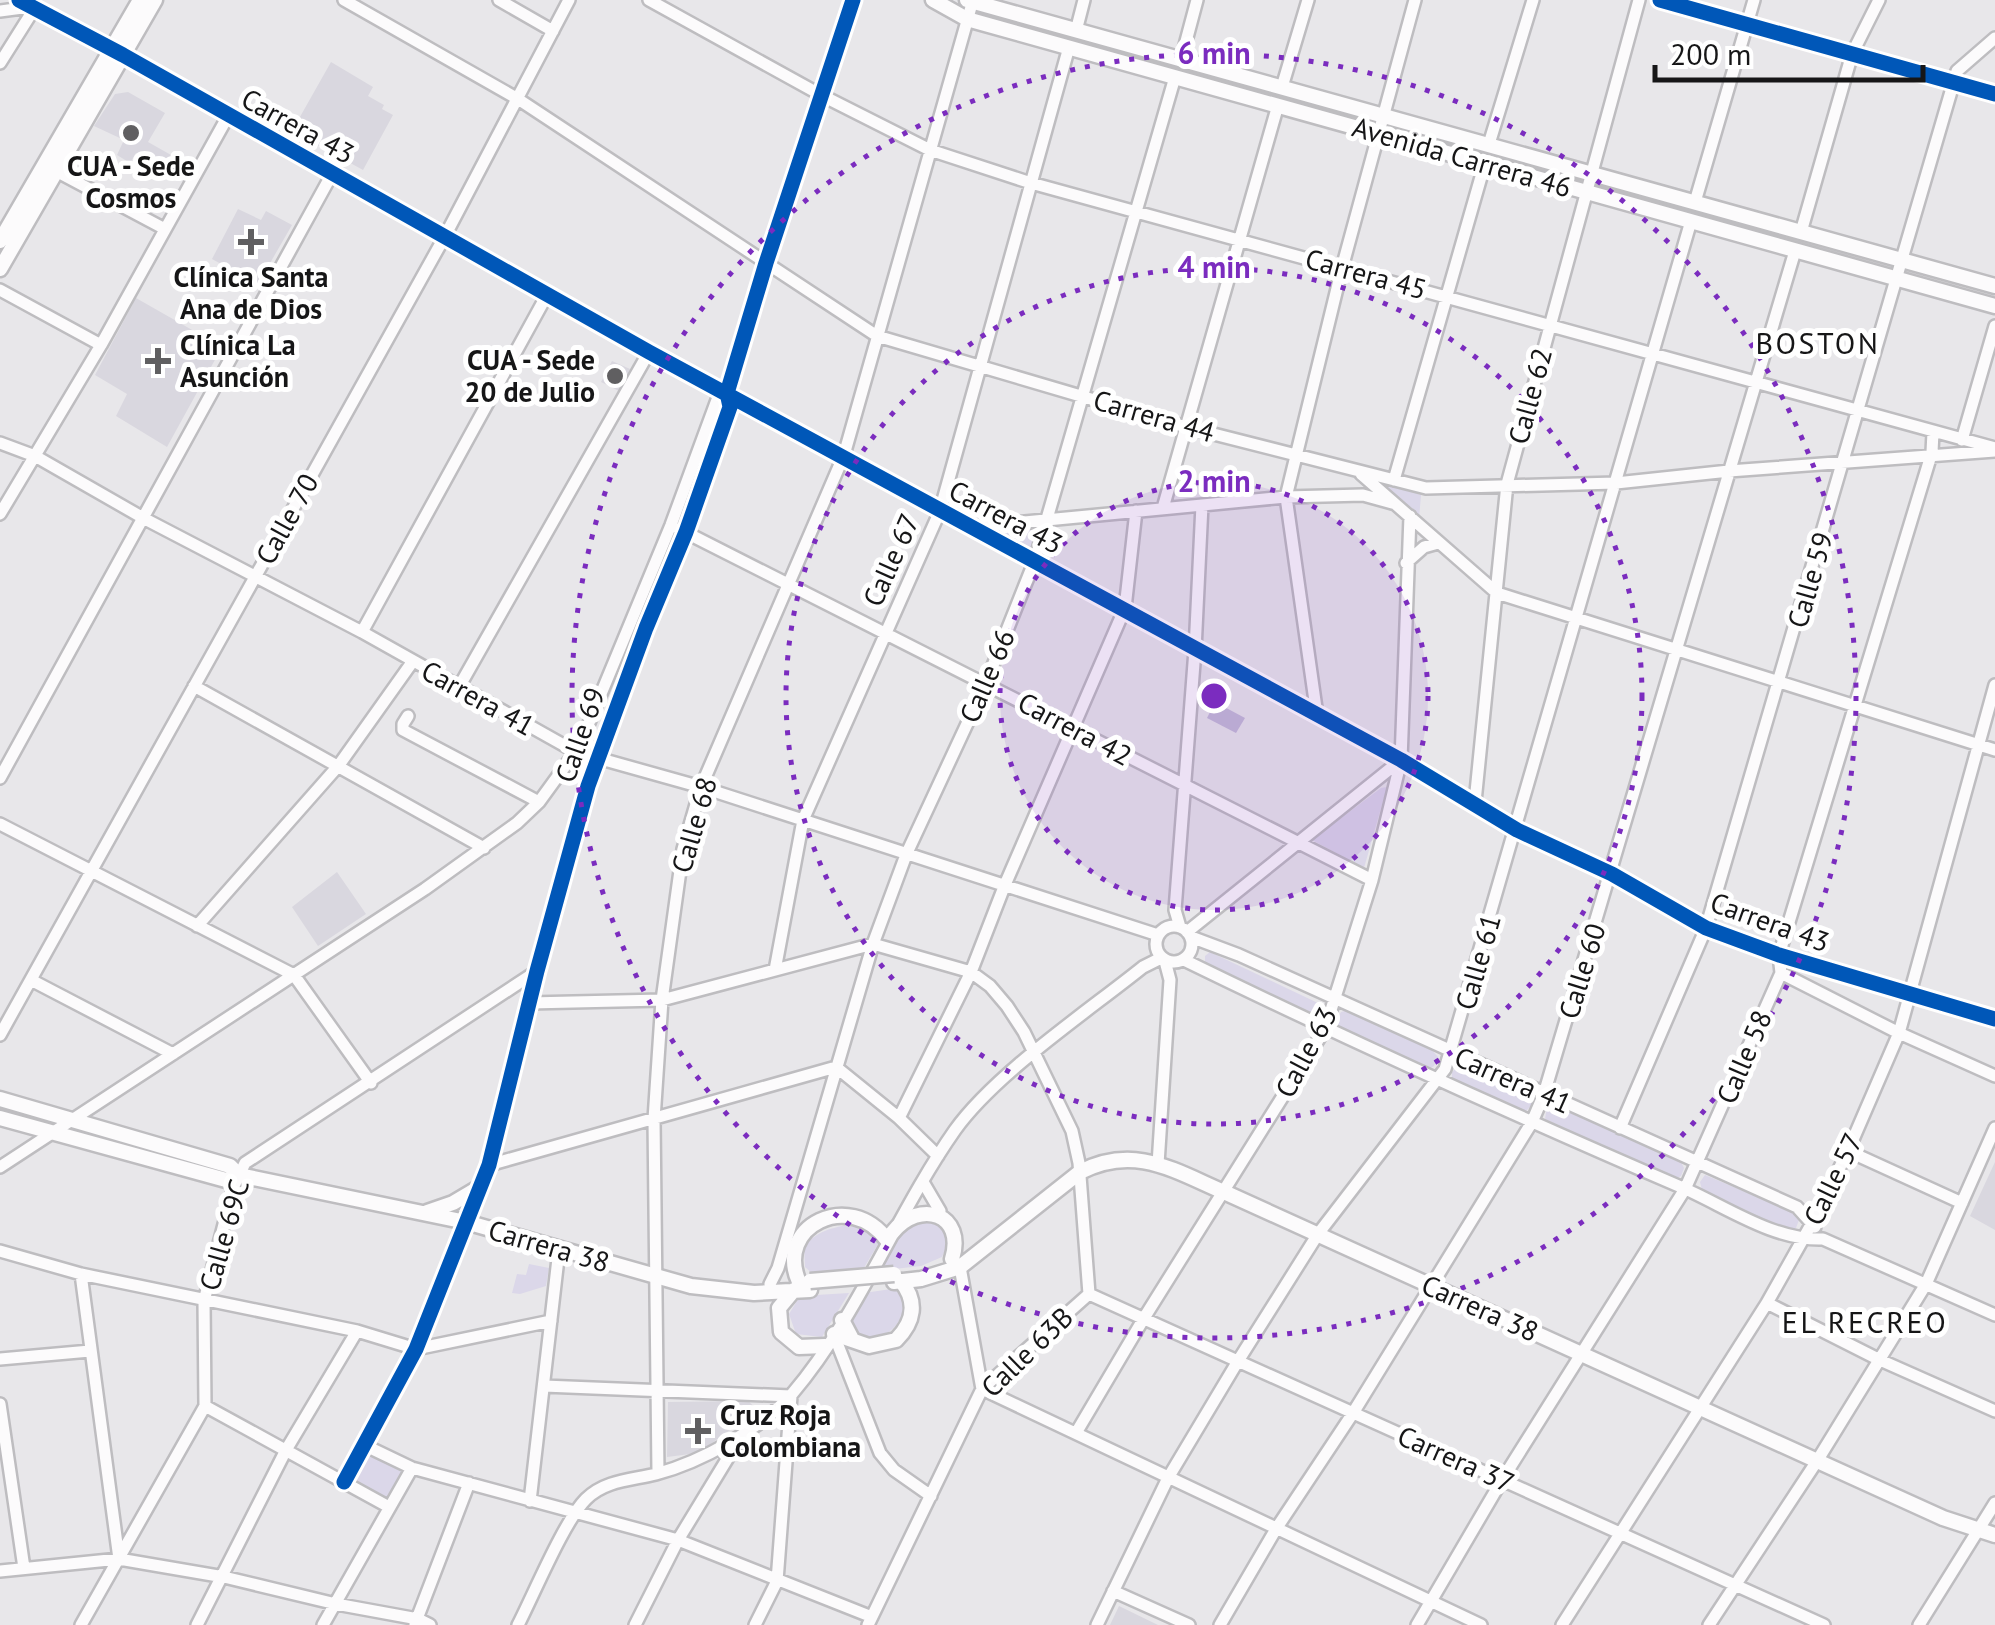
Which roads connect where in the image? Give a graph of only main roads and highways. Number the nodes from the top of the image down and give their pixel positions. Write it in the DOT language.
graph roads {
  1 [pos="140,0"];
  2 [pos="154,0"];
  3 [pos="933,0"];
  4 [pos="971,1"];
  5 [pos="117,52"];
  6 [pos="50,168"];
  7 [pos="0,241"];
  8 [pos="0,269"];
  9 [pos="1995,286"];
  10 [pos="1995,306"];
  11 [pos="0,1099"];
  12 [pos="0,1118"];
  13 [pos="239,1175"];
  14 [pos="480,1187"];
  15 [pos="919,1189"];
  16 [pos="424,1213"];
  17 [pos="920,1213"];
  18 [pos="956,1263"];
  19 [pos="896,1279"];
  20 [pos="791,1283"];
  21 [pos="742,1289"];
  22 [pos="1995,1534"];
  1 -- 5 [label="main road"];
  2 -- 5 [label="main road"];
  3 -- 10 [label="main road, Avenida Carrera 46"];
  4 -- 9 [label="main road, Avenida Carrera 46"];
  5 -- 6 [label="main road"];
  6 -- 7 [label="main road"];
  6 -- 8 [label="main road"];
  11 -- 13 [label="main road, Carrera 38"];
  12 -- 13 [label="main road, Carrera 38"];
  13 -- 16 [label="main road, Carrera 38"];
  14 -- 16 [label="main road"];
  15 -- 17 [label="main road"];
  16 -- 21 [label="main road, Carrera 38"];
  17 -- 18 [label="main road"];
  17 -- 20 [label="main road"];
  18 -- 19 [label="main road, Carrera 38"];
  18 -- 22 [label="main road, Carrera 38"];
  19 -- 20 [label="main road, Carrera 38, bridge"];
  19 -- 20 [label="main road"];
  20 -- 21 [label="main road, Carrera 38"];
  20 -- 21 [label="main road, Carrera 38"];
}
